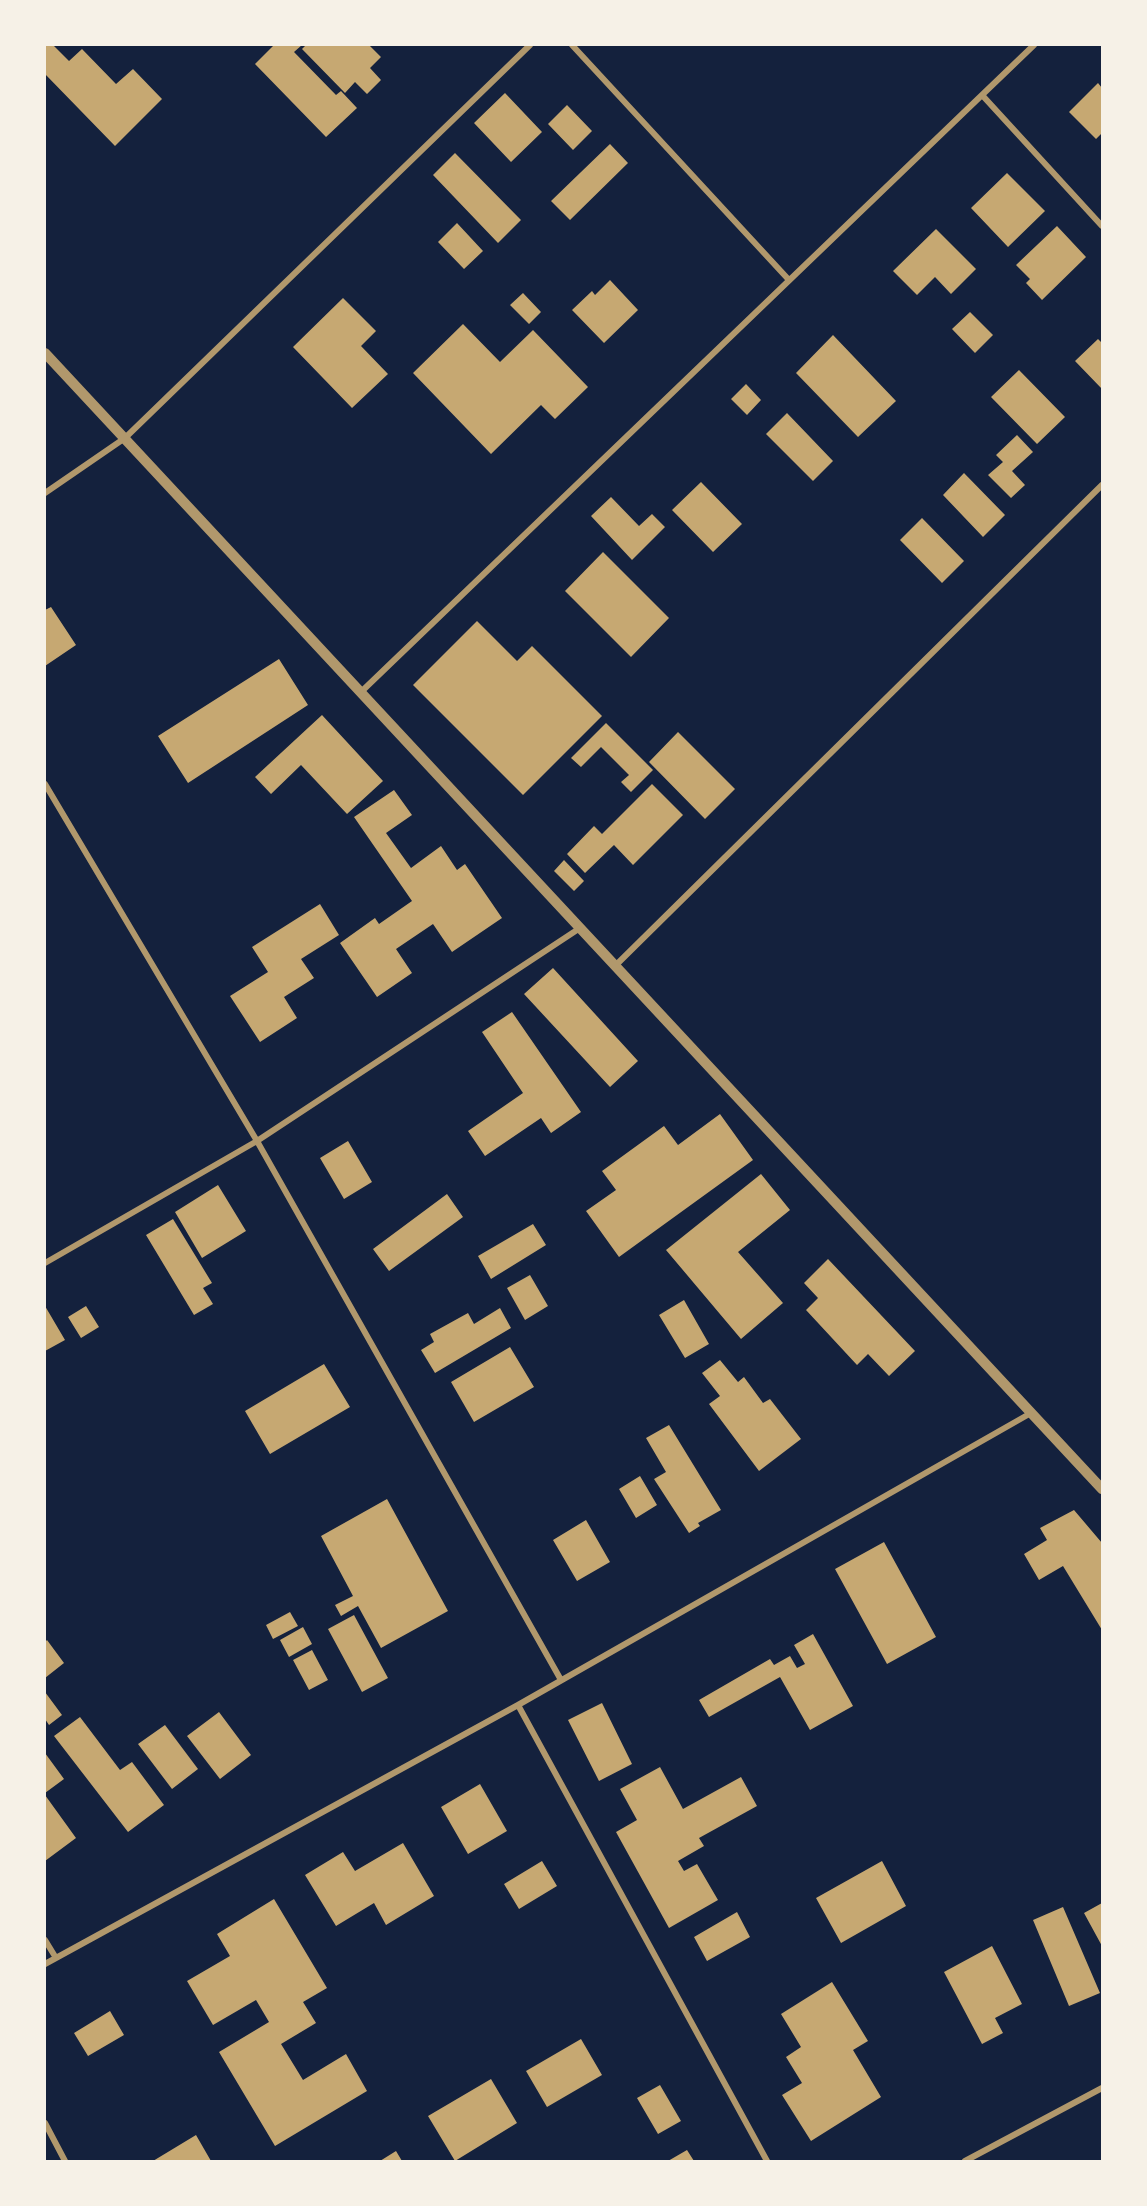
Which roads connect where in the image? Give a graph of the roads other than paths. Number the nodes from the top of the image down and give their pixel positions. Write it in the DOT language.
graph roads {
  1 [pos="530,45"];
  2 [pos="572,45"];
  3 [pos="1034,45"];
  4 [pos="982,95"];
  5 [pos="1102,226"];
  6 [pos="789,280"];
  7 [pos="45,353"];
  8 [pos="125,438"];
  9 [pos="1102,485"];
  10 [pos="45,492"];
  11 [pos="361,692"];
  12 [pos="45,784"];
  13 [pos="580,928"];
  14 [pos="615,966"];
  15 [pos="257,1142"];
  16 [pos="45,1263"];
  17 [pos="1031,1413"];
  18 [pos="1102,1490"];
  19 [pos="561,1680"];
  20 [pos="518,1705"];
  21 [pos="45,1940"];
  22 [pos="56,1958"];
  23 [pos="45,1964"];
  24 [pos="1102,2088"];
  25 [pos="45,2123"];
  26 [pos="65,2161"];
  27 [pos="767,2161"];
  28 [pos="965,2161"];
  1 -- 8 [label="street"];
  2 -- 6 [label="street"];
  3 -- 4 [label="street"];
  4 -- 5 [label="street"];
  4 -- 6 [label="street"];
  6 -- 11 [label="street"];
  7 -- 8 [label="street"];
  8 -- 10 [label="street"];
  8 -- 11 [label="street"];
  9 -- 14 [label="street"];
  11 -- 13 [label="street"];
  12 -- 15 [label="street"];
  13 -- 14 [label="street"];
  13 -- 15 [label="street"];
  14 -- 17 [label="street"];
  15 -- 16 [label="street"];
  15 -- 19 [label="street"];
  17 -- 18 [label="street"];
  17 -- 19 [label="street"];
  19 -- 20 [label="street"];
  20 -- 22 [label="street"];
  20 -- 27 [label="street"];
  21 -- 22 [label="street"];
  22 -- 23 [label="street"];
  24 -- 28 [label="street"];
  25 -- 26 [label="street"];
}
